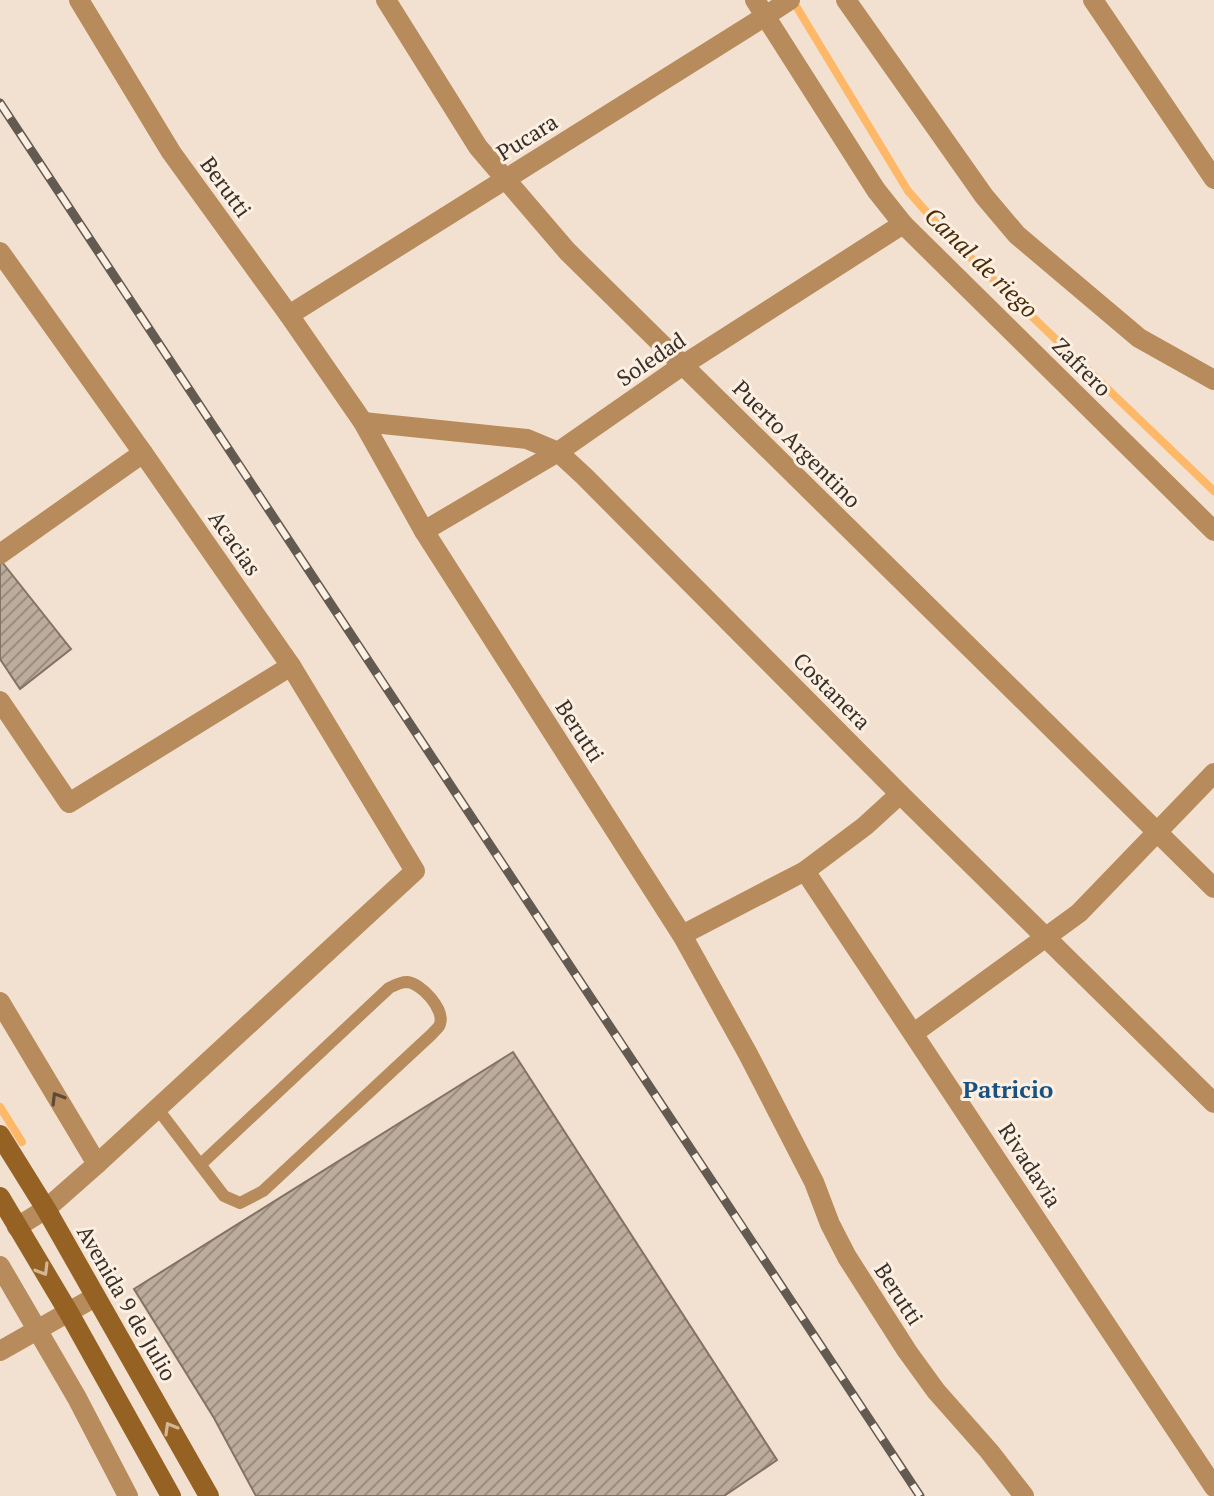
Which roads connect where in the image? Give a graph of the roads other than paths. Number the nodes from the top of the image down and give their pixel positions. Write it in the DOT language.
graph roads {
  1 [pos="79,0"];
  2 [pos="386,0"];
  3 [pos="790,0"];
  4 [pos="846,0"];
  5 [pos="1093,0"];
  6 [pos="760,9"];
  7 [pos="505,179"];
  8 [pos="1214,179"];
  9 [pos="903,224"];
  10 [pos="0,252"];
  11 [pos="289,315"];
  12 [pos="683,365"];
  13 [pos="1209,372"];
  14 [pos="363,422"];
  15 [pos="558,452"];
  16 [pos="143,453"];
  17 [pos="424,531"];
  18 [pos="1214,531"];
  19 [pos="0,554"];
  20 [pos="291,666"];
  21 [pos="0,701"];
  22 [pos="1214,773"];
  23 [pos="900,794"];
  24 [pos="1157,832"];
  25 [pos="805,871"];
  26 [pos="1214,888"];
  27 [pos="682,935"];
  28 [pos="1046,938"];
  29 [pos="0,1002"];
  30 [pos="914,1033"];
  31 [pos="1214,1103"];
  32 [pos="157,1108"];
  33 [pos="0,1135"];
  34 [pos="97,1164"];
  35 [pos="200,1165"];
  36 [pos="0,1197"];
  37 [pos="46,1209"];
  38 [pos="17,1227"];
  39 [pos="0,1266"];
  40 [pos="95,1297"];
  41 [pos="69,1313"];
  42 [pos="38,1330"];
  43 [pos="0,1351"];
  44 [pos="1214,1487"];
  45 [pos="128,1496"];
  46 [pos="171,1496"];
  47 [pos="209,1496"];
  48 [pos="1024,1496"];
  1 -- 11 [label="street, Berutti"];
  2 -- 7 [label="street, Puerto Argentino"];
  3 -- 6 [label="street, Pucara, bridge"];
  4 -- 13 [label="street"];
  5 -- 8 [label="street"];
  6 -- 7 [label="street, Pucara"];
  6 -- 9 [label="street, Zafrero"];
  7 -- 11 [label="street, Pucara"];
  7 -- 12 [label="street, Puerto Argentino"];
  9 -- 12 [label="street, Soledad"];
  9 -- 18 [label="street, Zafrero"];
  10 -- 16 [label="street, Acacias"];
  11 -- 14 [label="street, Berutti"];
  12 -- 15 [label="street, Soledad"];
  12 -- 24 [label="street, Puerto Argentino"];
  14 -- 15 [label="street, Costanera"];
  14 -- 17 [label="street, Berutti"];
  15 -- 17 [label="street, Soledad"];
  15 -- 23 [label="street, Costanera"];
  16 -- 19 [label="street"];
  16 -- 20 [label="street, Acacias"];
  17 -- 27 [label="street, Berutti"];
  20 -- 21 [label="street"];
  20 -- 32 [label="street, Acacias"];
  22 -- 24 [label="street"];
  23 -- 25 [label="street"];
  23 -- 28 [label="street, Costanera"];
  24 -- 26 [label="street, Puerto Argentino"];
  24 -- 28 [label="street"];
  25 -- 27 [label="street"];
  25 -- 30 [label="street, Rivadavia"];
  27 -- 48 [label="street, Berutti"];
  28 -- 30 [label="street"];
  28 -- 31 [label="street, Costanera"];
  34 -- 29 [label="street, one-way"];
  30 -- 44 [label="street, Rivadavia"];
  32 -- 34 [label="street"];
  32 -- 35 [label="lane"];
  33 -- 37 [label="main road, Avenida 9 de Julio"];
  34 -- 37 [label="street"];
  35 -- 35 [label="lane"];
  36 -- 38 [label="main road"];
  37 -- 38 [label="street"];
  37 -- 40 [label="main road, Avenida 9 de Julio"];
  38 -- 41 [label="main road, one-way"];
  39 -- 42 [label="street"];
  40 -- 41 [label="street"];
  47 -- 40 [label="main road, Avenida 9 de Julio, one-way"];
  41 -- 42 [label="street"];
  41 -- 46 [label="main road"];
  42 -- 43 [label="street"];
  42 -- 45 [label="street"];
}
